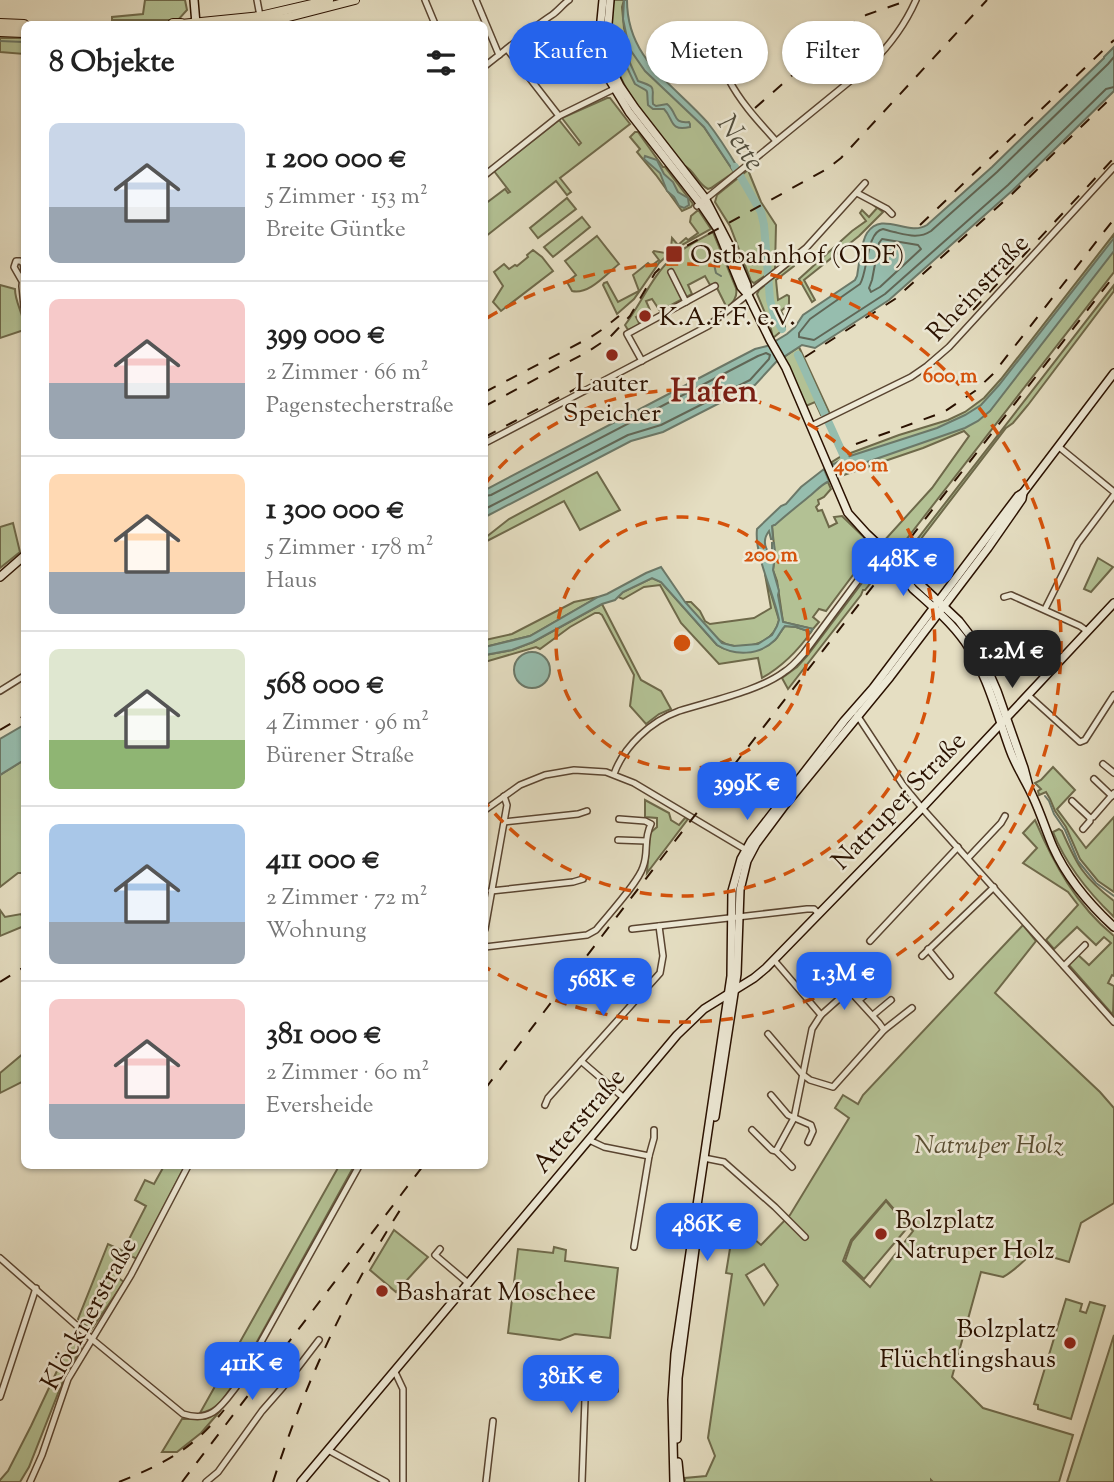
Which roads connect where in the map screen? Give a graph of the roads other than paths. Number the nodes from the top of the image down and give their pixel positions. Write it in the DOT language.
graph roads {
  1 [pos="194,0"];
  2 [pos="257,0"];
  3 [pos="329,0"];
  4 [pos="355,0"];
  5 [pos="425,0"];
  6 [pos="476,0"];
  7 [pos="569,0"];
  8 [pos="603,0"];
  9 [pos="610,0"];
  10 [pos="916,0"];
  11 [pos="260,16"];
  12 [pos="196,21"];
  13 [pos="220,21"];
  14 [pos="268,21"];
  15 [pos="434,21"];
  16 [pos="485,21"];
  17 [pos="0,24"];
  18 [pos="21,25"];
  19 [pos="488,29"];
  20 [pos="0,31"];
  21 [pos="21,32"];
  22 [pos="507,50"];
  23 [pos="499,55"];
  24 [pos="488,64"];
  25 [pos="731,84"];
  26 [pos="617,88"];
  27 [pos="559,116"];
  28 [pos="776,141"];
  29 [pos="1114,167"];
  30 [pos="488,172"];
  31 [pos="865,183"];
  32 [pos="857,193"];
  33 [pos="701,202"];
  34 [pos="892,214"];
  35 [pos="671,272"];
  36 [pos="715,286"];
  37 [pos="748,295"];
  38 [pos="686,302"];
  39 [pos="642,361"];
  40 [pos="1114,373"];
  41 [pos="811,426"];
  42 [pos="488,441"];
  43 [pos="1059,447"];
  44 [pos="1114,494"];
  45 [pos="882,548"];
  46 [pos="21,559"];
  47 [pos="0,577"];
  48 [pos="1004,597"];
  49 [pos="1114,603"];
  50 [pos="939,607"];
  51 [pos="1045,609"];
  52 [pos="1087,631"];
  53 [pos="21,678"];
  54 [pos="0,691"];
  55 [pos="1028,695"];
  56 [pos="1114,695"];
  57 [pos="856,713"];
  58 [pos="1007,717"];
  59 [pos="1000,724"];
  60 [pos="1103,764"];
  61 [pos="1114,773"];
  62 [pos="614,774"];
  63 [pos="1094,779"];
  64 [pos="1029,786"];
  65 [pos="1113,794"];
  66 [pos="504,796"];
  67 [pos="1072,801"];
  68 [pos="488,808"];
  69 [pos="922,808"];
  70 [pos="587,811"];
  71 [pos="1005,816"];
  72 [pos="1090,818"];
  73 [pos="619,819"];
  74 [pos="504,822"];
  75 [pos="1083,829"];
  76 [pos="618,840"];
  77 [pos="646,841"];
  78 [pos="958,847"];
  79 [pos="748,852"];
  80 [pos="968,858"];
  81 [pos="583,880"];
  82 [pos="994,887"];
  83 [pos="489,894"];
  84 [pos="819,914"];
  85 [pos="735,917"];
  86 [pos="659,926"];
  87 [pos="1114,927"];
  88 [pos="632,929"];
  89 [pos="870,941"];
  90 [pos="1085,945"];
  91 [pos="488,947"];
  92 [pos="928,949"];
  93 [pos="922,956"];
  94 [pos="774,960"];
  95 [pos="1064,966"];
  96 [pos="950,976"];
  97 [pos="880,983"];
  98 [pos="732,992"];
  99 [pos="859,1000"];
  100 [pos="891,1000"];
  101 [pos="912,1008"];
  102 [pos="821,1015"];
  103 [pos="873,1015"];
  104 [pos="1114,1022"];
  105 [pos="884,1030"];
  106 [pos="768,1034"];
  107 [pos="581,1061"];
  108 [pos="802,1074"];
  109 [pos="771,1095"];
  110 [pos="624,1098"];
  111 [pos="545,1105"];
  112 [pos="794,1118"];
  113 [pos="654,1130"];
  114 [pos="752,1130"];
  115 [pos="589,1140"];
  116 [pos="808,1142"];
  117 [pos="776,1151"];
  118 [pos="649,1156"];
  119 [pos="706,1158"];
  120 [pos="792,1167"];
  121 [pos="186,1169"];
  122 [pos="357,1169"];
  123 [pos="805,1237"];
  124 [pos="634,1247"];
  125 [pos="440,1249"];
  126 [pos="0,1258"];
  127 [pos="468,1283"];
  128 [pos="36,1288"];
  129 [pos="93,1340"];
  130 [pos="318,1340"];
  131 [pos="395,1372"];
  132 [pos="615,1390"];
  133 [pos="0,1397"];
  134 [pos="493,1421"];
  135 [pos="328,1450"];
  136 [pos="30,1482"];
  137 [pos="206,1482"];
  138 [pos="301,1482"];
  139 [pos="386,1482"];
  140 [pos="403,1482"];
  141 [pos="486,1482"];
  142 [pos="582,1482"];
  143 [pos="677,1482"];
  1 -- 12 [label="main road"];
  2 -- 11 [label="street"];
  3 -- 11 [label="main road"];
  4 -- 14 [label="main road"];
  5 -- 15 [label="street"];
  6 -- 16 [label="street"];
  7 -- 22 [label="street"];
  8 -- 26 [label="main road"];
  9 -- 26 [label="main road"];
  10 -- 28 [label="street"];
  11 -- 13 [label="main road"];
  17 -- 18 [label="highway"];
  19 -- 23 [label="street"];
  20 -- 21 [label="highway"];
  22 -- 23 [label="street"];
  22 -- 27 [label="street"];
  23 -- 24 [label="street"];
  25 -- 28 [label="street"];
  26 -- 27 [label="street"];
  26 -- 33 [label="main road"];
  27 -- 30 [label="street"];
  28 -- 33 [label="street"];
  29 -- 41 [label="street, Rheinstraße"];
  31 -- 32 [label="street"];
  32 -- 34 [label="street"];
  32 -- 37 [label="street"];
  33 -- 37 [label="main road"];
  35 -- 38 [label="street"];
  36 -- 38 [label="street"];
  37 -- 39 [label="street"];
  37 -- 41 [label="main road"];
  38 -- 39 [label="street"];
  39 -- 42 [label="street"];
  40 -- 43 [label="main road"];
  41 -- 45 [label="main road"];
  43 -- 44 [label="street"];
  43 -- 50 [label="main road"];
  44 -- 51 [label="street"];
  45 -- 50 [label="main road"];
  45 -- 62 [label="street"];
  46 -- 47 [label="main road"];
  48 -- 51 [label="street"];
  49 -- 52 [label="main road, Natruper Straße"];
  50 -- 57 [label="main road"];
  50 -- 58 [label="main road"];
  50 -- 59 [label="main road"];
  51 -- 52 [label="street"];
  52 -- 55 [label="main road, Natruper Straße"];
  53 -- 54 [label="street"];
  55 -- 56 [label="street"];
  55 -- 58 [label="main road, Natruper Straße"];
  57 -- 69 [label="street"];
  57 -- 79 [label="main road"];
  58 -- 59 [label="main road, Natruper Straße"];
  58 -- 64 [label="main road"];
  59 -- 64 [label="main road"];
  59 -- 69 [label="main road, Natruper Straße"];
  60 -- 61 [label="street"];
  62 -- 66 [label="street"];
  62 -- 79 [label="street"];
  63 -- 65 [label="street"];
  64 -- 87 [label="main road"];
  65 -- 72 [label="street"];
  66 -- 68 [label="street"];
  66 -- 74 [label="street"];
  67 -- 72 [label="street"];
  69 -- 78 [label="street"];
  69 -- 84 [label="main road, Natruper Straße"];
  70 -- 74 [label="street"];
  71 -- 80 [label="street"];
  72 -- 75 [label="street"];
  73 -- 77 [label="street"];
  74 -- 83 [label="street"];
  76 -- 77 [label="street"];
  77 -- 91 [label="street"];
  78 -- 80 [label="street"];
  78 -- 89 [label="street"];
  79 -- 85 [label="main road"];
  80 -- 82 [label="street"];
  81 -- 83 [label="street"];
  82 -- 92 [label="street"];
  82 -- 95 [label="street"];
  84 -- 85 [label="street"];
  84 -- 94 [label="main road, Natruper Straße"];
  85 -- 86 [label="street"];
  85 -- 98 [label="main road"];
  86 -- 88 [label="street"];
  86 -- 107 [label="street"];
  90 -- 95 [label="street"];
  92 -- 93 [label="street"];
  92 -- 96 [label="street"];
  94 -- 98 [label="main road, Natruper Straße"];
  94 -- 102 [label="street"];
  95 -- 104 [label="street"];
  97 -- 99 [label="street"];
  98 -- 110 [label="main road, Atterstraße"];
  98 -- 119 [label="main road"];
  99 -- 102 [label="street"];
  99 -- 103 [label="street"];
  100 -- 103 [label="street"];
  101 -- 105 [label="street"];
  102 -- 108 [label="street"];
  103 -- 105 [label="street"];
  105 -- 108 [label="street"];
  106 -- 108 [label="street"];
  107 -- 110 [label="street"];
  107 -- 111 [label="street"];
  108 -- 112 [label="street"];
  109 -- 112 [label="street"];
  110 -- 115 [label="main road, Atterstraße"];
  112 -- 116 [label="street"];
  112 -- 117 [label="street"];
  113 -- 118 [label="street"];
  114 -- 117 [label="street"];
  115 -- 118 [label="street"];
  115 -- 127 [label="main road, Atterstraße"];
  117 -- 120 [label="street"];
  118 -- 124 [label="street"];
  119 -- 123 [label="street"];
  119 -- 143 [label="main road"];
  121 -- 129 [label="street, Klöcknerstraße"];
  122 -- 129 [label="street"];
  125 -- 127 [label="street"];
  126 -- 128 [label="street"];
  127 -- 131 [label="main road, Atterstraße"];
  128 -- 129 [label="street"];
  128 -- 133 [label="street"];
  129 -- 136 [label="street, Klöcknerstraße"];
  130 -- 137 [label="street"];
  131 -- 135 [label="main road, Atterstraße"];
  131 -- 140 [label="street"];
  132 -- 142 [label="street"];
  134 -- 141 [label="street"];
  135 -- 138 [label="main road, Atterstraße"];
  135 -- 139 [label="street"];
}
